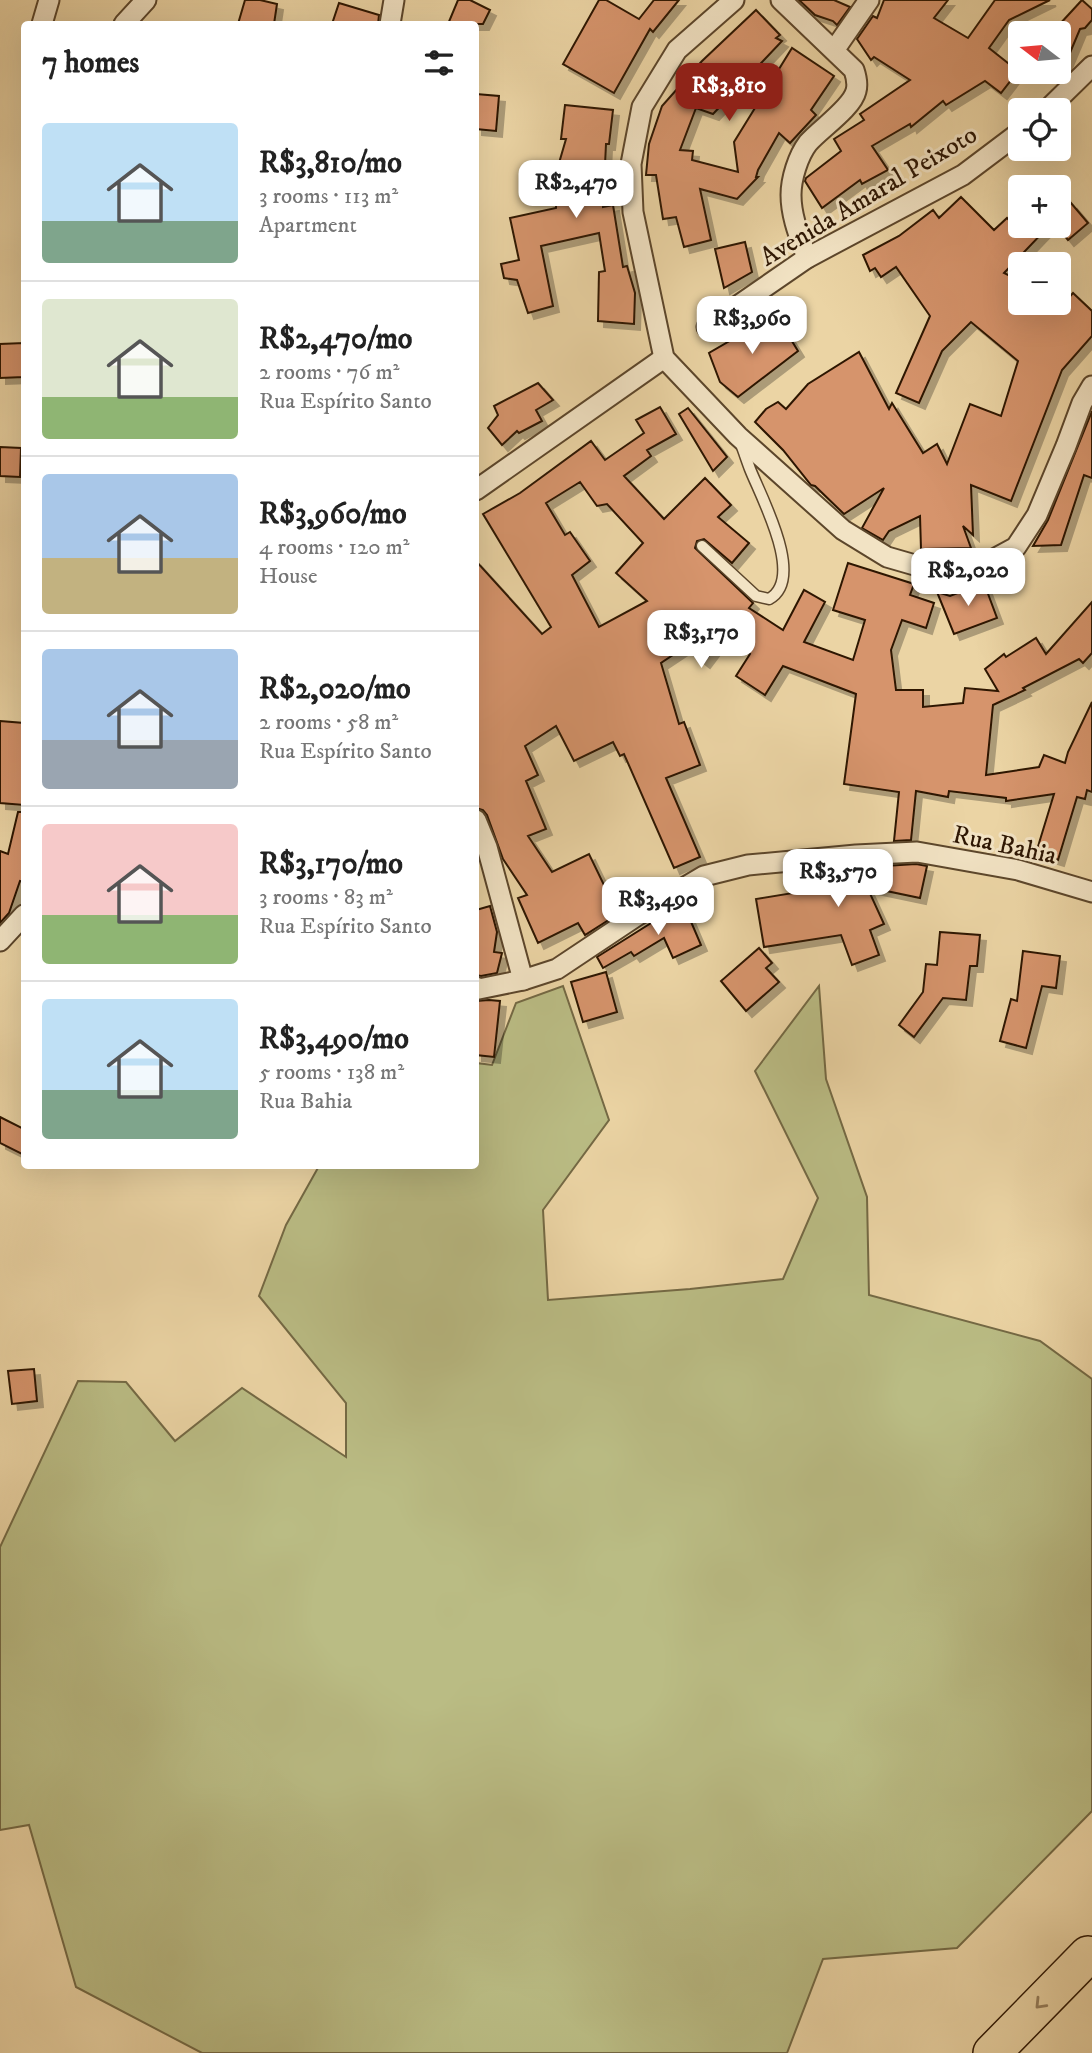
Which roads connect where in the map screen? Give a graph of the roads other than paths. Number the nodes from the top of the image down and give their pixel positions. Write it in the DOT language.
graph roads {
  1 [pos="49,0"];
  2 [pos="146,0"];
  3 [pos="394,0"];
  4 [pos="734,0"];
  5 [pos="781,0"];
  6 [pos="869,0"];
  7 [pos="43,21"];
  8 [pos="127,21"];
  9 [pos="390,21"];
  10 [pos="835,49"];
  11 [pos="1092,66"];
  12 [pos="1059,98"];
  13 [pos="1008,141"];
  14 [pos="807,258"];
  15 [pos="707,327"];
  16 [pos="664,358"];
  17 [pos="1092,386"];
  18 [pos="738,436"];
  19 [pos="479,488"];
  20 [pos="702,547"];
  21 [pos="479,828"];
  22 [pos="1092,892"];
  23 [pos="21,918"];
  24 [pos="0,941"];
  25 [pos="523,980"];
  26 [pos="479,989"];
  27 [pos="1088,1955"];
  28 [pos="992,2053"];
  1 -- 7 [label="street"];
  2 -- 8 [label="street"];
  3 -- 9 [label="street"];
  4 -- 16 [label="street"];
  5 -- 10 [label="street"];
  6 -- 10 [label="street"];
  10 -- 14 [label="street"];
  11 -- 12 [label="street"];
  13 -- 14 [label="street, Avenida Amaral Peixoto"];
  14 -- 15 [label="street, Avenida Amaral Peixoto"];
  16 -- 18 [label="street"];
  16 -- 19 [label="street"];
  17 -- 18 [label="street"];
  18 -- 20 [label="lane"];
  21 -- 25 [label="street"];
  22 -- 25 [label="street, Rua Bahia"];
  23 -- 24 [label="street"];
  25 -- 26 [label="street, Rua Bahia"];
  27 -- 28 [label="highway, one-way"];
}
